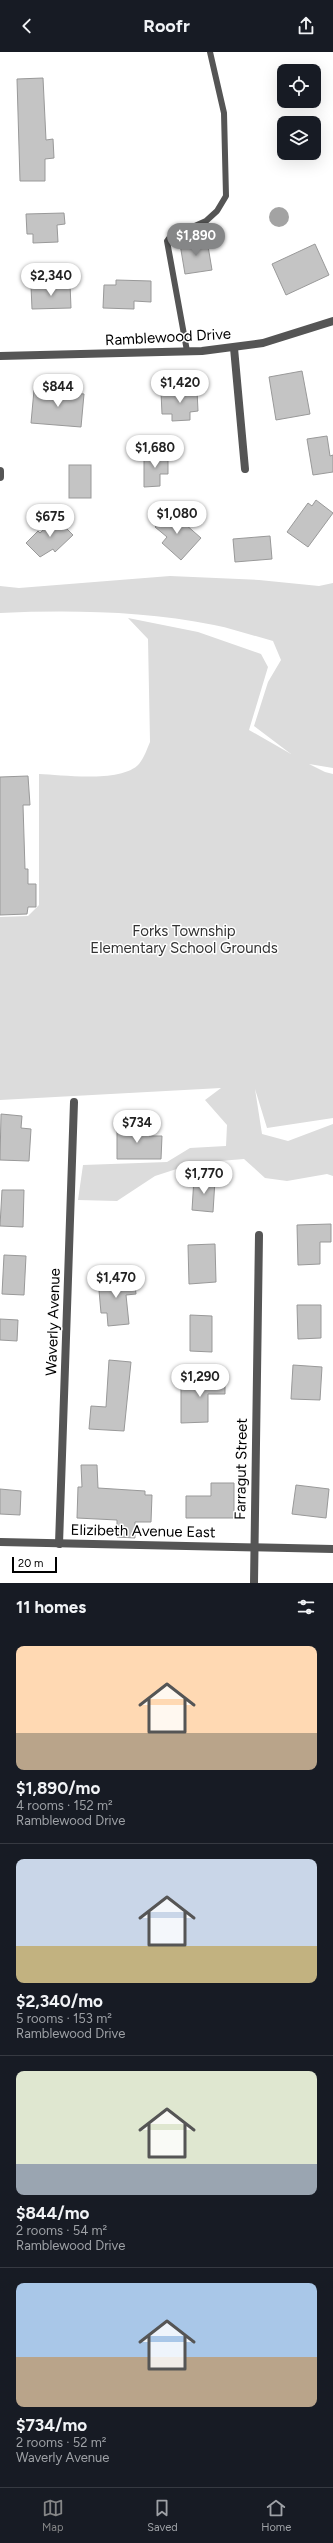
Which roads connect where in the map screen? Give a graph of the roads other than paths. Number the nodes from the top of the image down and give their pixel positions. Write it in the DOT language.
graph roads {
  1 [pos="210,52"];
  2 [pos="333,321"];
  3 [pos="234,348"];
  4 [pos="187,351"];
  5 [pos="0,356"];
  6 [pos="245,469"];
  7 [pos="0,471"];
  8 [pos="0,477"];
  9 [pos="74,1102"];
  10 [pos="259,1235"];
  11 [pos="0,1542"];
  12 [pos="60,1544"];
  13 [pos="254,1547"];
  14 [pos="333,1549"];
  15 [pos="254,1583"];
  1 -- 4 [label="lane"];
  2 -- 3 [label="street, Ramblewood Drive"];
  3 -- 4 [label="street, Ramblewood Drive"];
  3 -- 6 [label="street"];
  4 -- 5 [label="street, Ramblewood Drive"];
  7 -- 8 [label="street"];
  9 -- 12 [label="street, Waverly Avenue"];
  10 -- 13 [label="street, Farragut Street"];
  11 -- 12 [label="street, Elizibeth Avenue East"];
  12 -- 13 [label="street, Elizibeth Avenue East"];
  13 -- 14 [label="street, Elizibeth Avenue East"];
  13 -- 15 [label="street, Farragut Street"];
}
